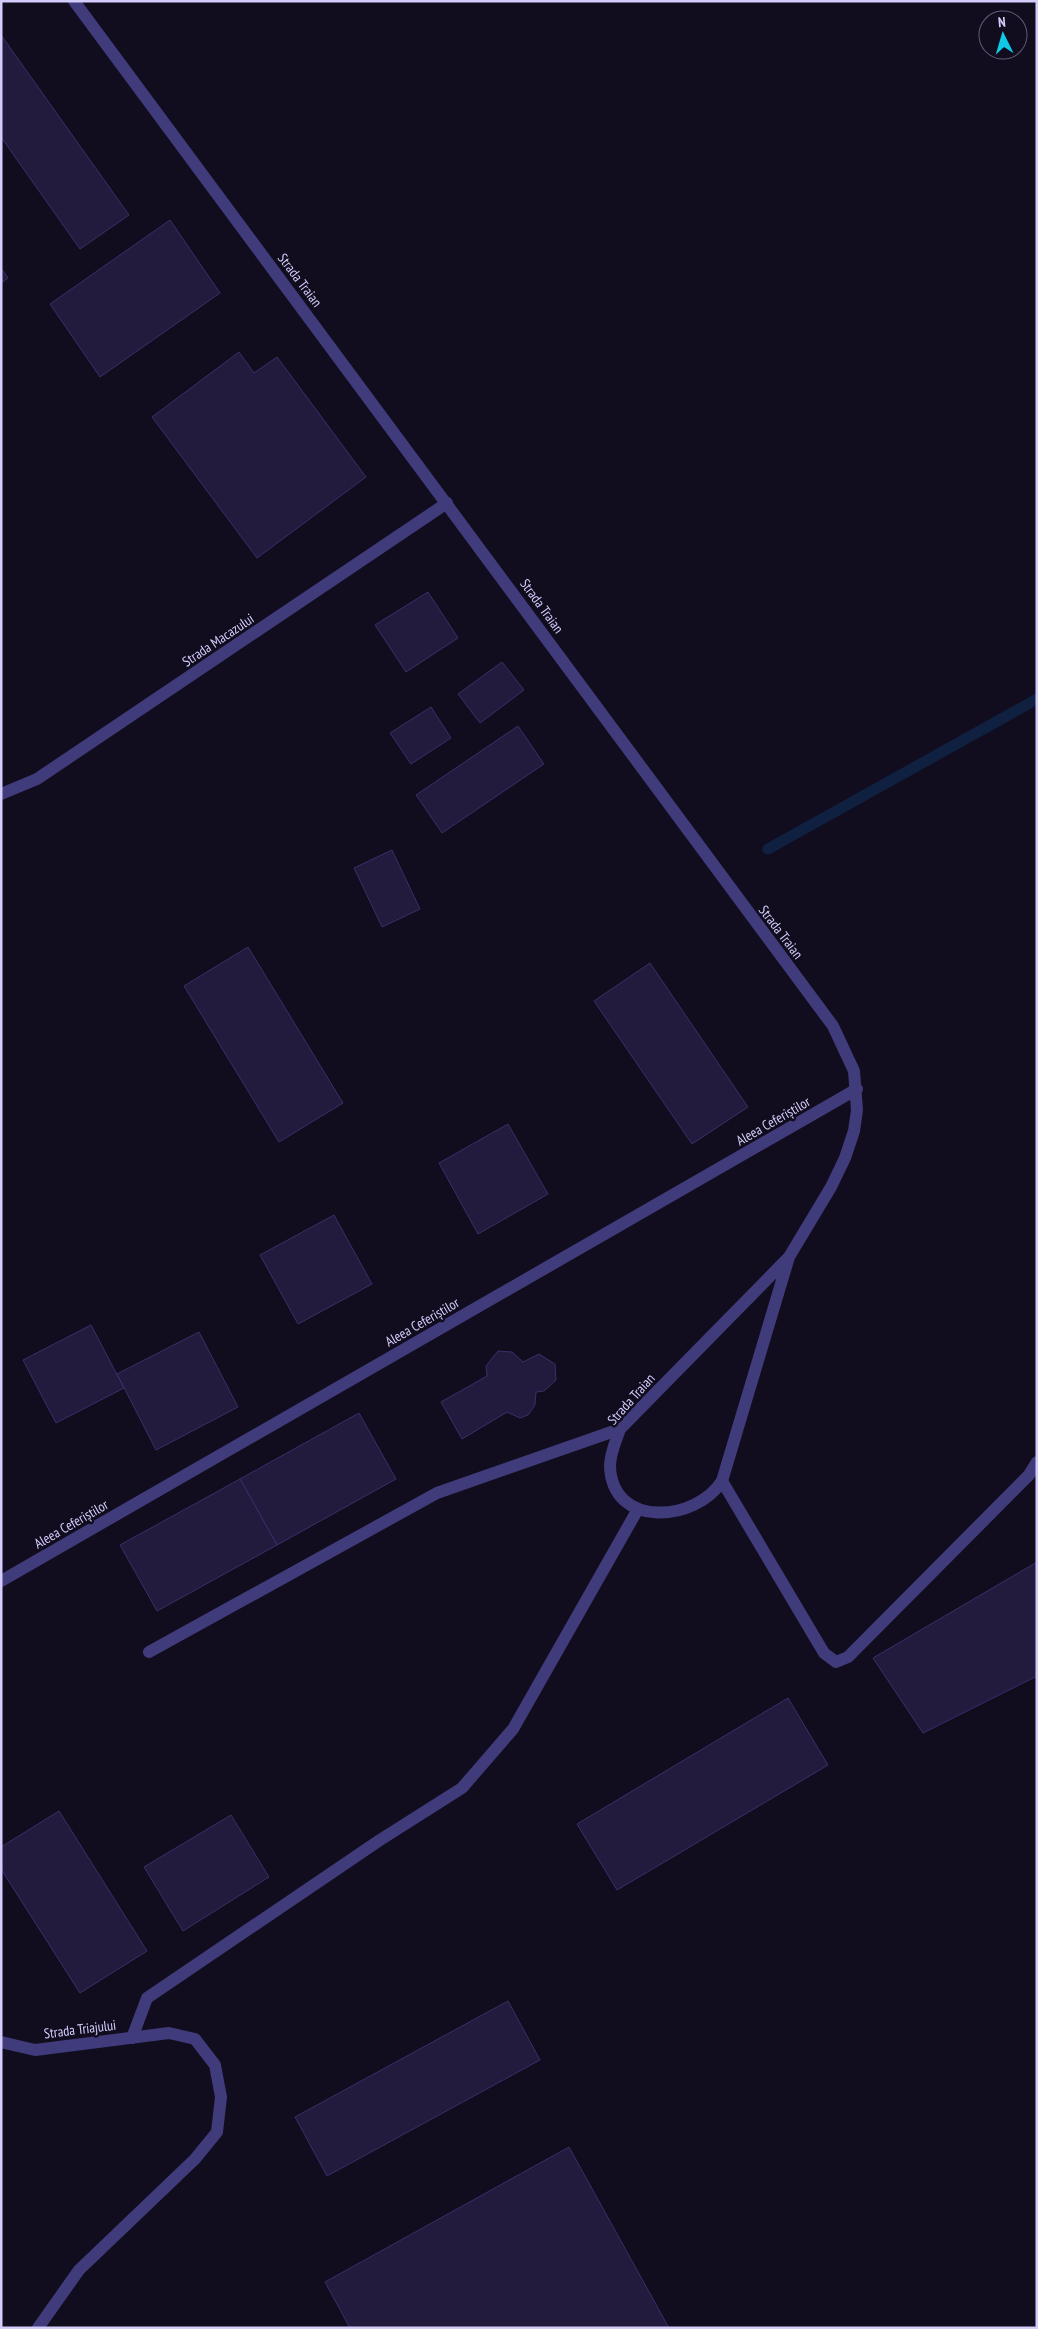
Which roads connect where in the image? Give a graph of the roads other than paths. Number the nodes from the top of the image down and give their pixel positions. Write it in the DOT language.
graph roads {
  1 [pos="74,1"];
  2 [pos="448,504"];
  3 [pos="1,794"];
  4 [pos="857,1089"];
  5 [pos="789,1257"];
  6 [pos="620,1429"];
  7 [pos="1037,1462"];
  8 [pos="722,1481"];
  9 [pos="638,1510"];
  10 [pos="1,1582"];
  11 [pos="148,1652"];
  12 [pos="132,2038"];
  13 [pos="1,2042"];
  14 [pos="38,2328"];
  1 -- 2 [label="street, Strada Traian"];
  2 -- 3 [label="street, Strada Macazului"];
  2 -- 4 [label="street, Strada Traian"];
  4 -- 5 [label="street, Strada Traian"];
  4 -- 10 [label="street, Aleea Ceferiștilor"];
  5 -- 6 [label="street, Strada Traian"];
  5 -- 8 [label="street, Strada Traian"];
  6 -- 9 [label="street, Strada Traian"];
  6 -- 11 [label="street"];
  7 -- 8 [label="street"];
  8 -- 9 [label="street, Strada Traian"];
  9 -- 12 [label="street"];
  12 -- 13 [label="street, Strada Triajului"];
  12 -- 14 [label="street, Strada Triajului"];
}
